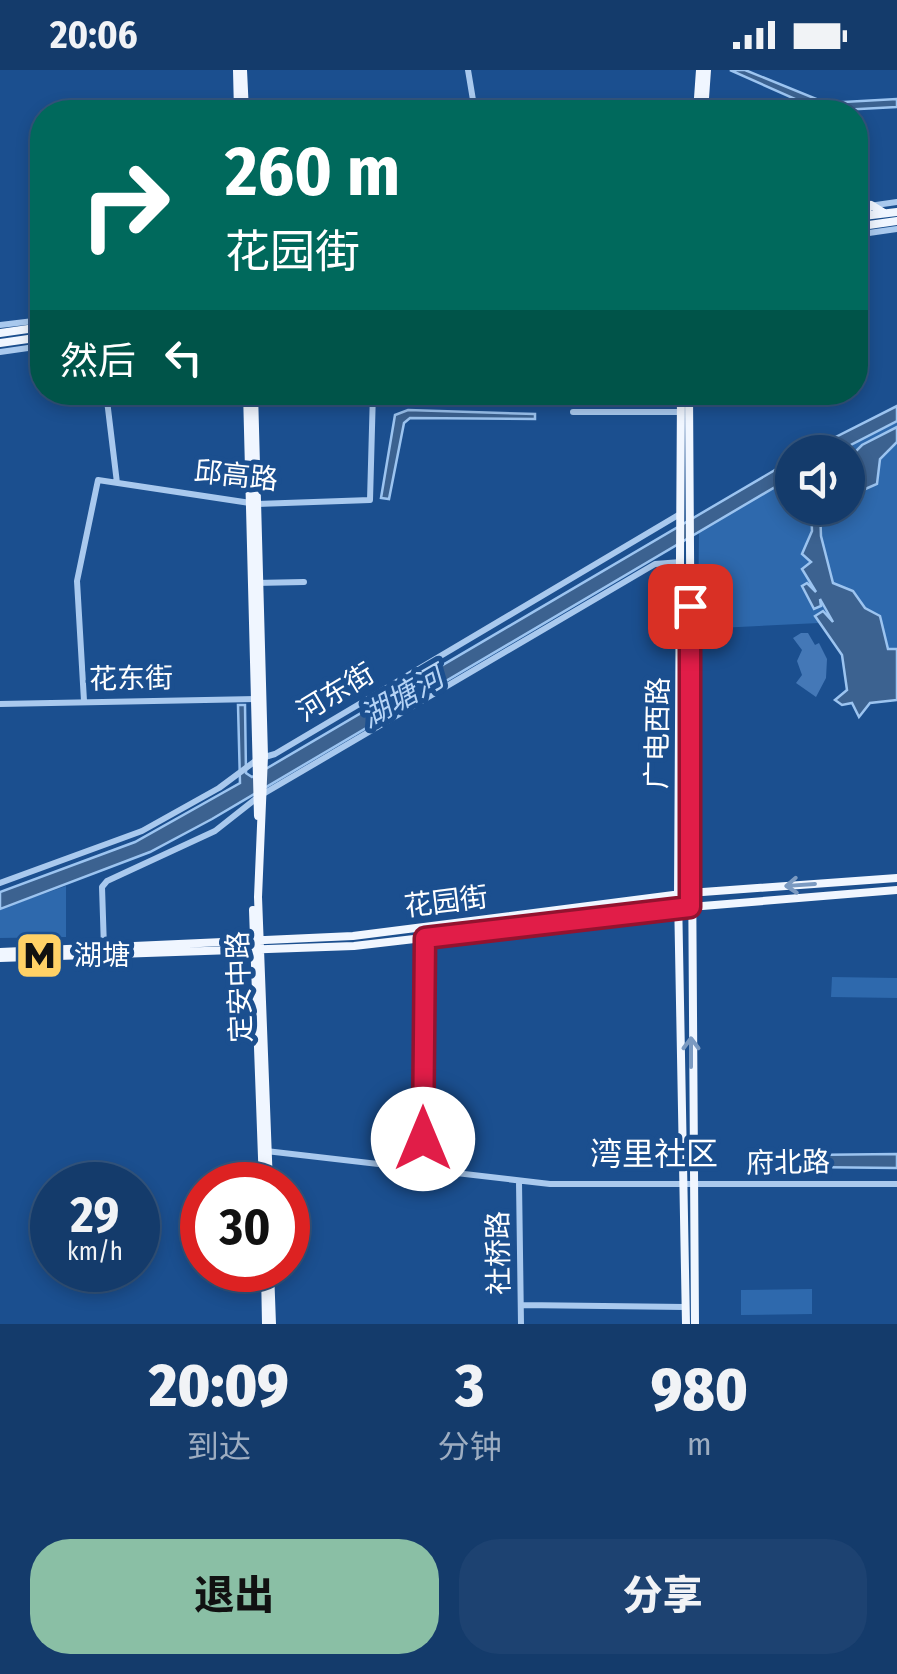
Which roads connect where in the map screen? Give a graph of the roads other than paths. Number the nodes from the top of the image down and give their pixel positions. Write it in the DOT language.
graph roads {
  1 [pos="240,70"];
  2 [pos="468,70"];
  3 [pos="703,70"];
  4 [pos="241,100"];
  5 [pos="472,100"];
  6 [pos="701,100"];
  7 [pos="897,202"];
  8 [pos="872,205"];
  9 [pos="868,206"];
  10 [pos="868,208"];
  11 [pos="897,212"];
  12 [pos="886,213"];
  13 [pos="868,216"];
  14 [pos="897,221"];
  15 [pos="868,225"];
  16 [pos="897,229"];
  17 [pos="868,233"];
  18 [pos="30,327"];
  19 [pos="5,332"];
  20 [pos="30,335"];
  21 [pos="30,348"];
  22 [pos="0,352"];
  23 [pos="108,405"];
  24 [pos="251,405"];
  25 [pos="373,405"];
  26 [pos="681,405"];
  27 [pos="688,405"];
  28 [pos="573,412"];
  29 [pos="681,412"];
  30 [pos="117,483"];
  31 [pos="254,503"];
  32 [pos="684,516"];
  33 [pos="686,542"];
  34 [pos="682,562"];
  35 [pos="304,582"];
  36 [pos="256,583"];
  37 [pos="260,698"];
  38 [pos="84,702"];
  39 [pos="0,704"];
  40 [pos="259,762"];
  41 [pos="262,793"];
  42 [pos="897,878"];
  43 [pos="0,883"];
  44 [pos="897,890"];
  45 [pos="689,893"];
  46 [pos="678,894"];
  47 [pos="690,907"];
  48 [pos="678,908"];
  49 [pos="425,938"];
  50 [pos="257,947"];
  51 [pos="104,948"];
  52 [pos="0,955"];
  53 [pos="265,1150"];
  54 [pos="265,1162"];
  55 [pos="422,1169"];
  56 [pos="519,1182"];
  57 [pos="897,1184"];
  58 [pos="686,1186"];
  59 [pos="268,1292"];
  60 [pos="521,1305"];
  61 [pos="685,1307"];
  62 [pos="269,1324"];
  63 [pos="522,1324"];
  64 [pos="686,1324"];
  65 [pos="695,1324"];
  1 -- 4 [label="main road"];
  2 -- 5 [label="street"];
  3 -- 6 [label="main road"];
  7 -- 8 [label="street"];
  8 -- 9 [label="street"];
  8 -- 10 [label="main road"];
  8 -- 12 [label="main road"];
  11 -- 12 [label="main road"];
  12 -- 13 [label="main road"];
  14 -- 15 [label="main road"];
  16 -- 17 [label="street"];
  18 -- 19 [label="main road"];
  19 -- 20 [label="main road"];
  21 -- 22 [label="street"];
  23 -- 30 [label="street"];
  24 -- 31 [label="main road"];
  25 -- 31 [label="street, 邱高路"];
  26 -- 29 [label="main road, 广电西路"];
  27 -- 32 [label="main road, 广电西路"];
  28 -- 29 [label="street"];
  29 -- 32 [label="main road, 广电西路"];
  30 -- 31 [label="street, 邱高路"];
  30 -- 38 [label="street, 邱高路"];
  31 -- 36 [label="main road"];
  32 -- 33 [label="main road, 广电西路"];
  32 -- 40 [label="street, 河东街"];
  33 -- 34 [label="main road, 广电西路"];
  33 -- 45 [label="main road, 广电西路"];
  34 -- 41 [label="street"];
  34 -- 46 [label="main road, 广电西路"];
  35 -- 36 [label="street"];
  36 -- 37 [label="main road"];
  37 -- 38 [label="street, 花东街"];
  37 -- 40 [label="main road"];
  38 -- 39 [label="street, 花东街"];
  40 -- 41 [label="main road, 定安中路"];
  40 -- 43 [label="street, 河东街"];
  41 -- 50 [label="main road, 定安中路"];
  41 -- 51 [label="street"];
  42 -- 45 [label="main road, 花园街, one-way"];
  44 -- 47 [label="main road, 花园街"];
  45 -- 46 [label="main road, 花园街"];
  45 -- 47 [label="main road, 广电西路"];
  46 -- 48 [label="main road, 广电西路"];
  46 -- 50 [label="main road, 花园街"];
  47 -- 48 [label="main road, 花园街"];
  58 -- 47 [label="main road, one-way"];
  48 -- 49 [label="main road, 花园街"];
  48 -- 58 [label="main road"];
  49 -- 50 [label="main road, 花园街"];
  49 -- 55 [label="street"];
  50 -- 51 [label="main road, 花园街"];
  50 -- 52 [label="main road, 花园街"];
  50 -- 53 [label="main road, 定安中路"];
  51 -- 52 [label="main road, 花园街"];
  53 -- 54 [label="main road, 定安中路"];
  53 -- 55 [label="street, 府北路"];
  55 -- 56 [label="street, 府北路"];
  56 -- 58 [label="street, 府北路"];
  56 -- 60 [label="street, 社桥路"];
  57 -- 58 [label="street, 府北路"];
  58 -- 61 [label="main road"];
  58 -- 65 [label="main road"];
  59 -- 62 [label="main road"];
  60 -- 61 [label="street"];
  60 -- 63 [label="street, 社桥路"];
  61 -- 64 [label="main road"];
}
